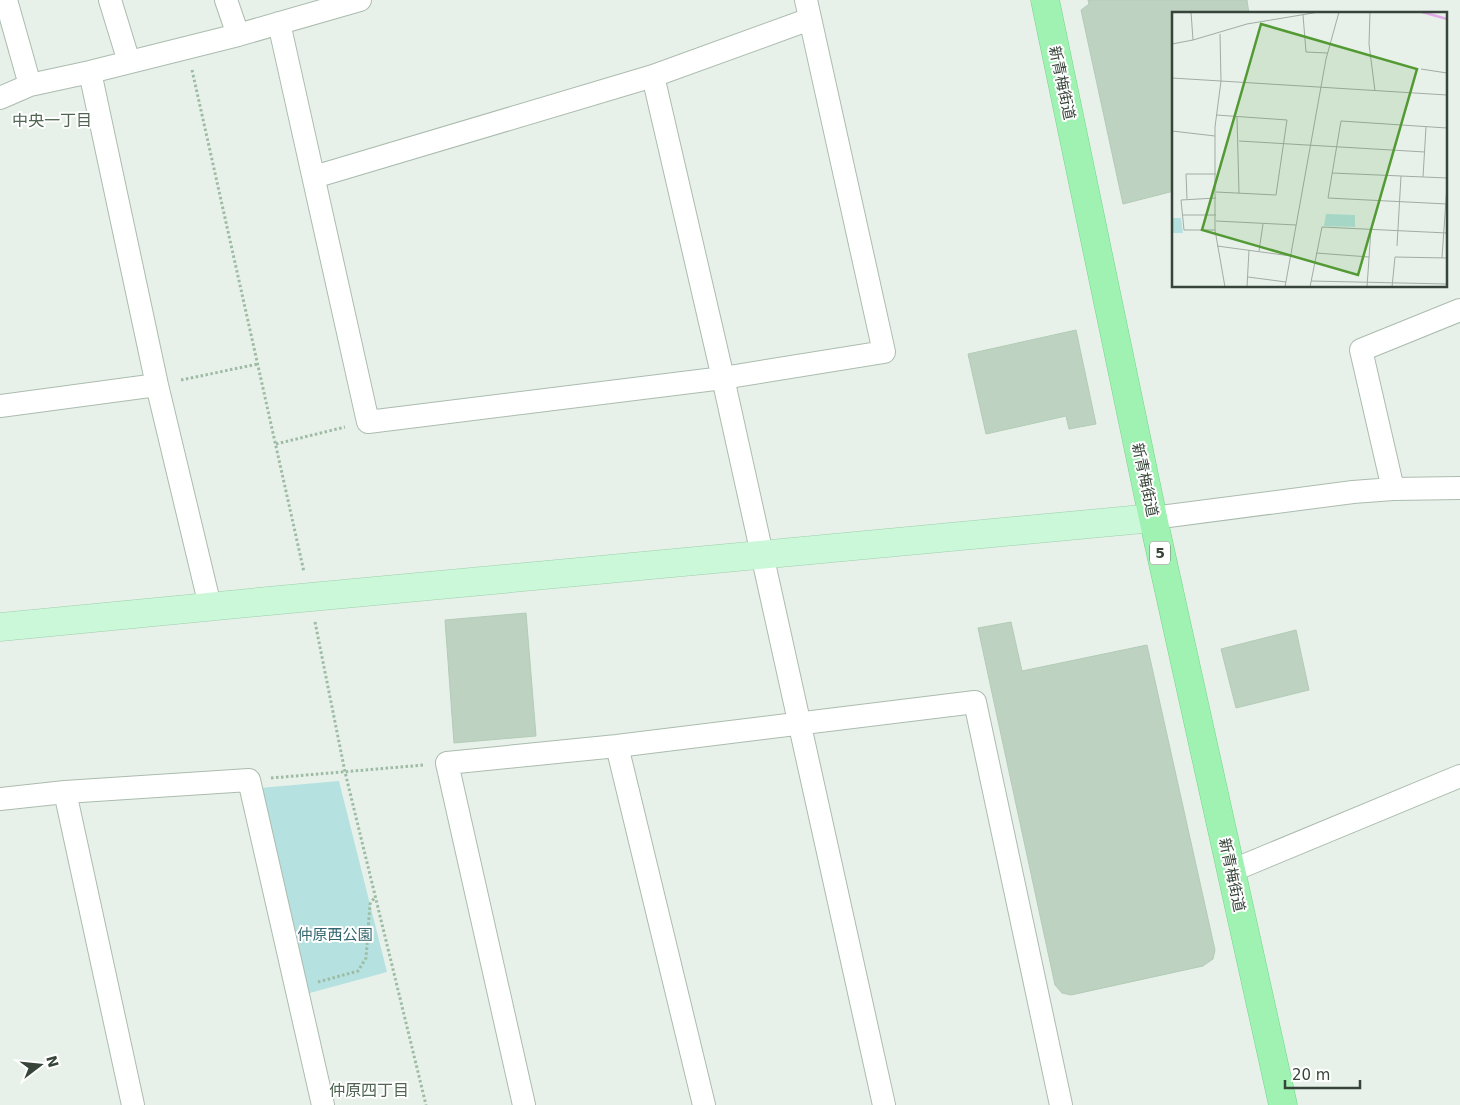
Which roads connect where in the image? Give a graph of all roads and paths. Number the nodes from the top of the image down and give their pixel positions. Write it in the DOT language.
graph roads {
  1 [pos="6,0"];
  2 [pos="110,0"];
  3 [pos="226,0"];
  4 [pos="360,0"];
  5 [pos="1045,0"];
  6 [pos="808,9"];
  7 [pos="279,23"];
  8 [pos="238,35"];
  9 [pos="187,48"];
  10 [pos="129,62"];
  11 [pos="90,72"];
  12 [pos="653,76"];
  13 [pos="30,85"];
  14 [pos="0,98"];
  15 [pos="314,177"];
  16 [pos="1460,310"];
  17 [pos="258,364"];
  18 [pos="723,378"];
  19 [pos="157,385"];
  20 [pos="0,406"];
  21 [pos="368,422"];
  22 [pos="276,444"];
  23 [pos="1460,488"];
  24 [pos="1393,489"];
  25 [pos="1153,518"];
  26 [pos="762,556"];
  27 [pos="310,596"];
  28 [pos="210,606"];
  29 [pos="1,623"];
  30 [pos="799,723"];
  31 [pos="616,746"];
  32 [pos="447,763"];
  33 [pos="345,772"];
  34 [pos="1460,776"];
  35 [pos="250,780"];
  36 [pos="65,792"];
  37 [pos="0,798"];
  38 [pos="1231,871"];
  39 [pos="375,896"];
  40 [pos="313,984"];
  41 [pos="318,1104"];
  42 [pos="133,1105"];
  43 [pos="426,1105"];
  44 [pos="524,1105"];
  45 [pos="704,1105"];
  46 [pos="884,1105"];
  47 [pos="1061,1105"];
  48 [pos="1283,1105"];
  1 -- 13 [label="street"];
  2 -- 10 [label="street"];
  3 -- 8 [label="street"];
  4 -- 7 [label="street"];
  5 -- 25 [label="main road, 新青梅街道 / 5"];
  6 -- 12 [label="street"];
  6 -- 18 [label="street"];
  7 -- 8 [label="street"];
  7 -- 15 [label="street"];
  8 -- 9 [label="street"];
  9 -- 10 [label="street"];
  9 -- 17 [label="path"];
  10 -- 11 [label="street"];
  11 -- 13 [label="street"];
  11 -- 19 [label="street"];
  12 -- 15 [label="street"];
  12 -- 18 [label="street"];
  13 -- 14 [label="street"];
  15 -- 21 [label="street"];
  16 -- 24 [label="street"];
  17 -- 19 [label="path"];
  17 -- 22 [label="path"];
  18 -- 21 [label="street"];
  18 -- 26 [label="street"];
  19 -- 20 [label="street"];
  19 -- 28 [label="street"];
  21 -- 22 [label="path"];
  22 -- 27 [label="path"];
  23 -- 24 [label="street"];
  24 -- 25 [label="street"];
  25 -- 26 [label="street"];
  25 -- 38 [label="main road, 新青梅街道 / 5"];
  26 -- 27 [label="street"];
  26 -- 30 [label="street"];
  27 -- 28 [label="street"];
  27 -- 33 [label="path"];
  28 -- 29 [label="street"];
  30 -- 31 [label="street"];
  30 -- 46 [label="street"];
  30 -- 47 [label="street"];
  31 -- 32 [label="street"];
  31 -- 45 [label="street"];
  32 -- 33 [label="path"];
  32 -- 44 [label="street"];
  33 -- 35 [label="path"];
  33 -- 39 [label="path"];
  34 -- 38 [label="street"];
  35 -- 36 [label="street"];
  35 -- 41 [label="street"];
  36 -- 37 [label="street"];
  36 -- 42 [label="street"];
  38 -- 48 [label="main road, 新青梅街道 / 5"];
  39 -- 40 [label="path"];
  39 -- 43 [label="path"];
}
